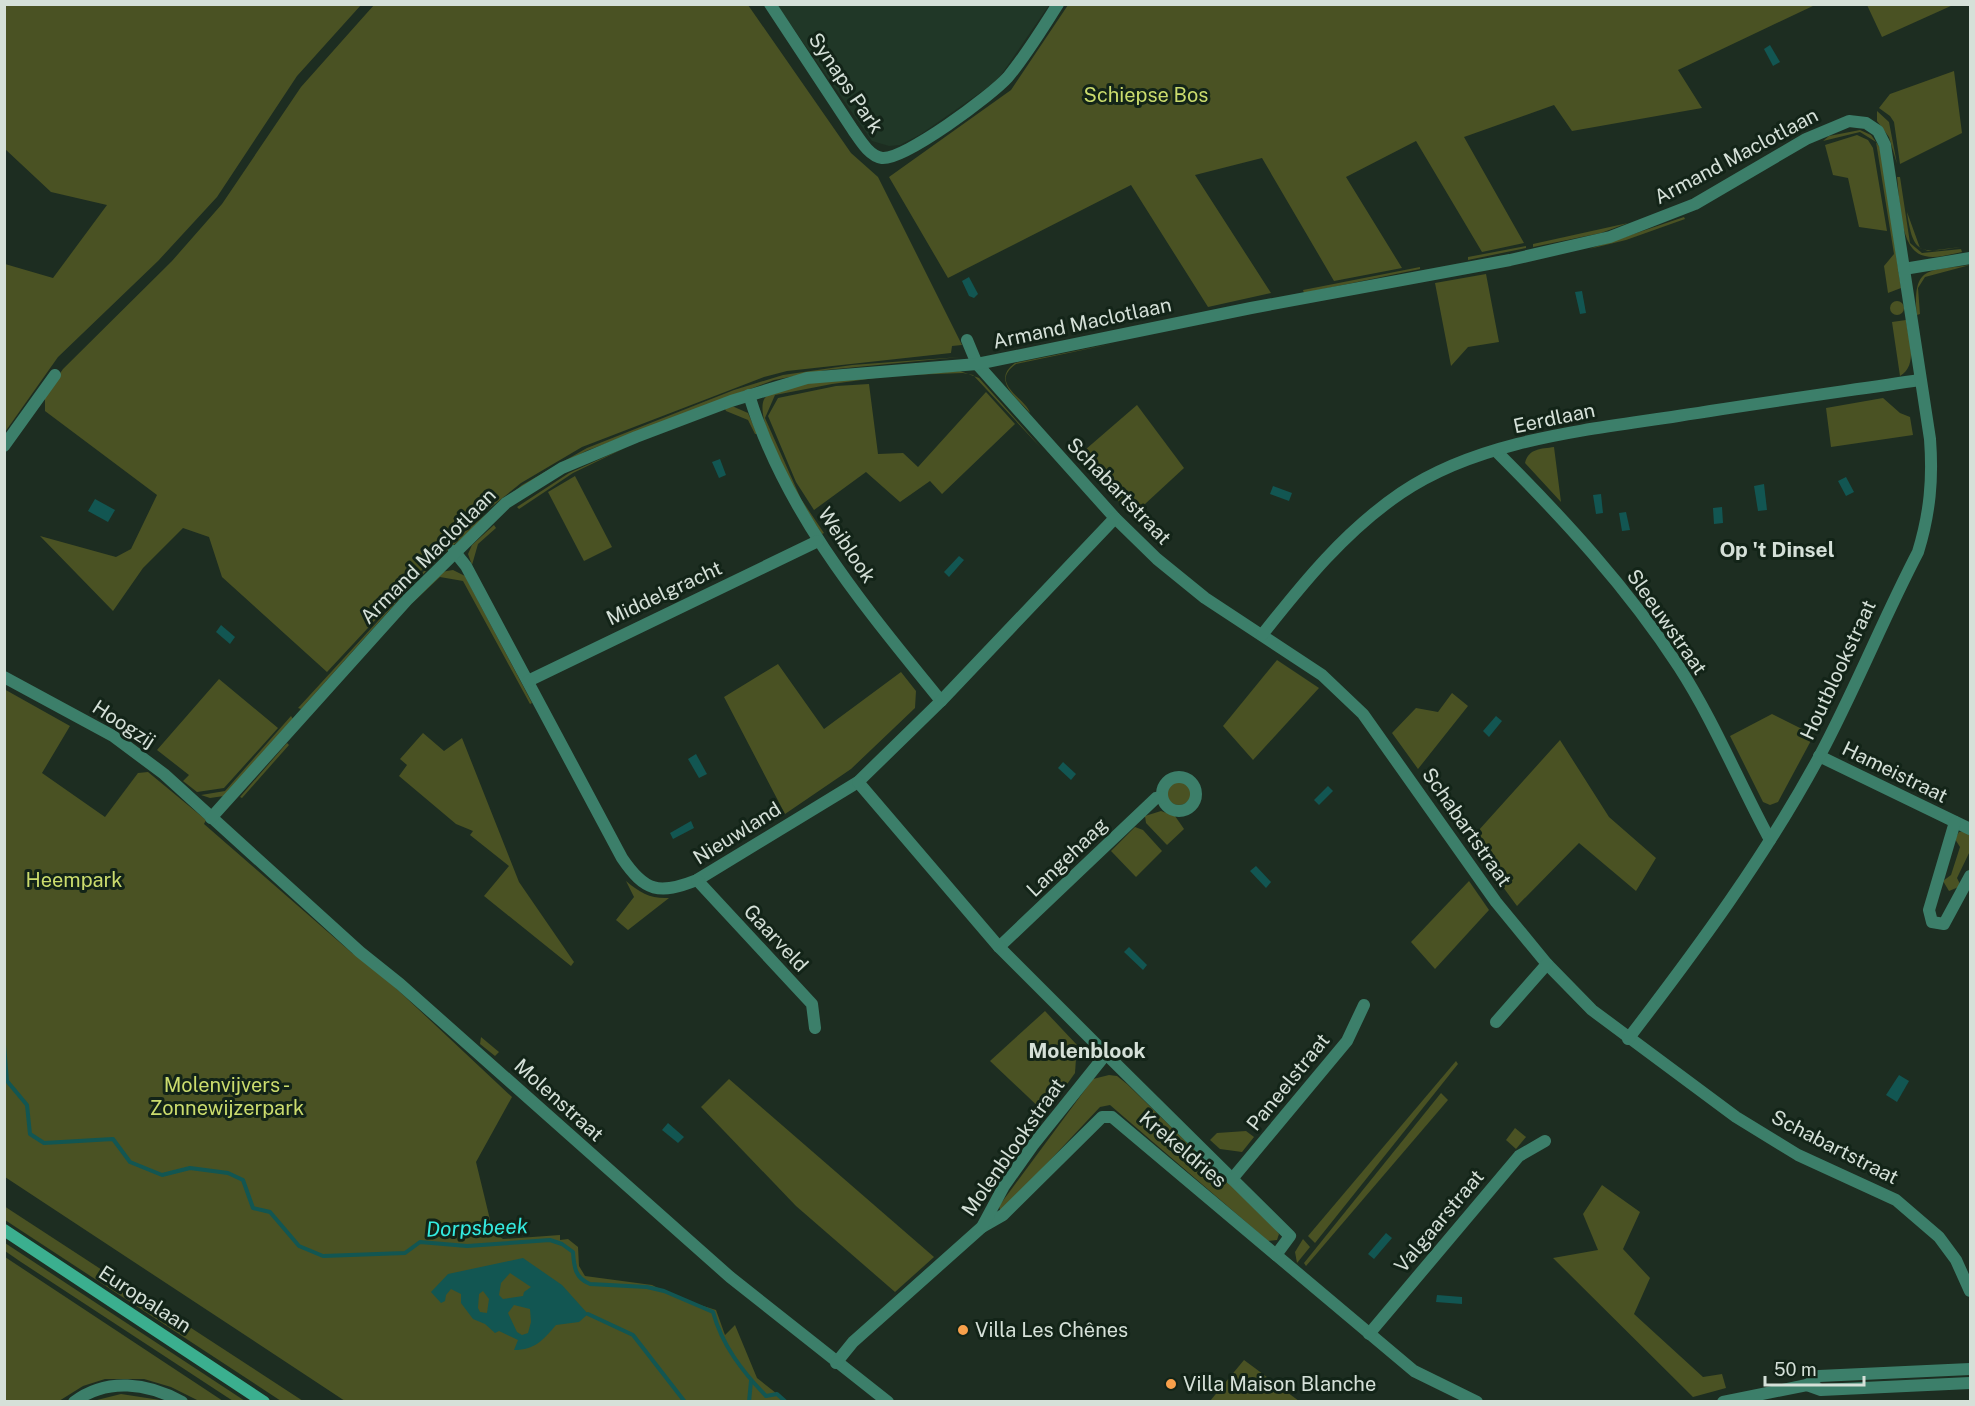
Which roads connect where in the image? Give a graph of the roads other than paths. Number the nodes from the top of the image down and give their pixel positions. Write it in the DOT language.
graph roads {
  1 [pos="770,4"];
  2 [pos="1058,4"];
  3 [pos="1971,258"];
  4 [pos="1904,269"];
  5 [pos="968,340"];
  6 [pos="976,364"];
  7 [pos="56,375"];
  8 [pos="1920,380"];
  9 [pos="749,395"];
  10 [pos="4,446"];
  11 [pos="1496,451"];
  12 [pos="1115,518"];
  13 [pos="818,541"];
  14 [pos="454,551"];
  15 [pos="1262,635"];
  16 [pos="4,677"];
  17 [pos="528,681"];
  18 [pos="941,701"];
  19 [pos="1819,756"];
  20 [pos="858,782"];
  21 [pos="1162,797"];
  22 [pos="212,818"];
  23 [pos="1955,822"];
  24 [pos="1971,829"];
  25 [pos="1770,840"];
  26 [pos="1971,876"];
  27 [pos="697,880"];
  28 [pos="1933,898"];
  29 [pos="1954,906"];
  30 [pos="999,947"];
  31 [pos="1547,964"];
  32 [pos="1364,1005"];
  33 [pos="1496,1022"];
  34 [pos="815,1028"];
  35 [pos="1628,1040"];
  36 [pos="1106,1054"];
  37 [pos="1545,1140"];
  38 [pos="1232,1179"];
  39 [pos="982,1227"];
  40 [pos="4,1230"];
  41 [pos="1276,1255"];
  42 [pos="1971,1292"];
  43 [pos="1369,1334"];
  44 [pos="836,1363"];
  45 [pos="1971,1369"];
  46 [pos="1971,1383"];
  47 [pos="1807,1384"];
  48 [pos="74,1401"];
  49 [pos="182,1401"];
  50 [pos="264,1401"];
  51 [pos="888,1401"];
  52 [pos="1477,1401"];
  53 [pos="1723,1401"];
  1 -- 2 [label="street, Synaps Park"];
  3 -- 4 [label="street"];
  4 -- 6 [label="street, Armand Maclotlaan"];
  4 -- 8 [label="street, Houtblookstraat"];
  5 -- 6 [label="street, Schabartstraat"];
  6 -- 9 [label="street, Armand Maclotlaan"];
  6 -- 12 [label="street, Schabartstraat"];
  7 -- 10 [label="street"];
  8 -- 11 [label="street, Eerdlaan"];
  8 -- 19 [label="street, Houtblookstraat"];
  9 -- 13 [label="street, Weiblook"];
  9 -- 14 [label="street, Armand Maclotlaan"];
  11 -- 15 [label="street, Eerdlaan"];
  11 -- 25 [label="street, Sleeuwstraat"];
  12 -- 15 [label="street, Schabartstraat"];
  12 -- 18 [label="street, Nieuwland"];
  13 -- 17 [label="street, Middelgracht"];
  13 -- 18 [label="street, Weiblook"];
  14 -- 17 [label="street, Nieuwland"];
  14 -- 22 [label="street, Armand Maclotlaan"];
  15 -- 31 [label="street, Schabartstraat"];
  16 -- 22 [label="street, Hoogzij"];
  17 -- 27 [label="street, Nieuwland"];
  18 -- 20 [label="street, Nieuwland"];
  19 -- 23 [label="street, Hameistraat"];
  19 -- 25 [label="street, Houtblookstraat"];
  20 -- 27 [label="street, Nieuwland"];
  20 -- 30 [label="street"];
  21 -- 30 [label="street, Langehaag"];
  22 -- 44 [label="street, Molenstraat"];
  23 -- 24 [label="street, Hameistraat"];
  23 -- 28 [label="street, Hameistraat"];
  25 -- 35 [label="street, Houtblookstraat"];
  26 -- 29 [label="street, Hameistraat"];
  27 -- 34 [label="street, Gaarveld"];
  28 -- 29 [label="street"];
  28 -- 29 [label="street, Hameistraat"];
  30 -- 36 [label="street"];
  31 -- 33 [label="street"];
  31 -- 35 [label="street, Schabartstraat"];
  32 -- 38 [label="street, Paneelstraat"];
  35 -- 42 [label="street, Schabartstraat"];
  36 -- 38 [label="street, Krekeldries"];
  36 -- 39 [label="street, Molenblookstraat"];
  37 -- 43 [label="street, Valgaarstraat"];
  38 -- 41 [label="street, Krekeldries"];
  39 -- 41 [label="street, Krekeldries"];
  39 -- 44 [label="street, Molenblookstraat"];
  40 -- 50 [label="main road, Europalaan"];
  41 -- 43 [label="street, Krekeldries"];
  43 -- 52 [label="street, Krekeldries"];
  44 -- 51 [label="street, Molenstraat"];
  45 -- 47 [label="street"];
  46 -- 47 [label="street"];
  47 -- 53 [label="street"];
  48 -- 49 [label="street"];
}
